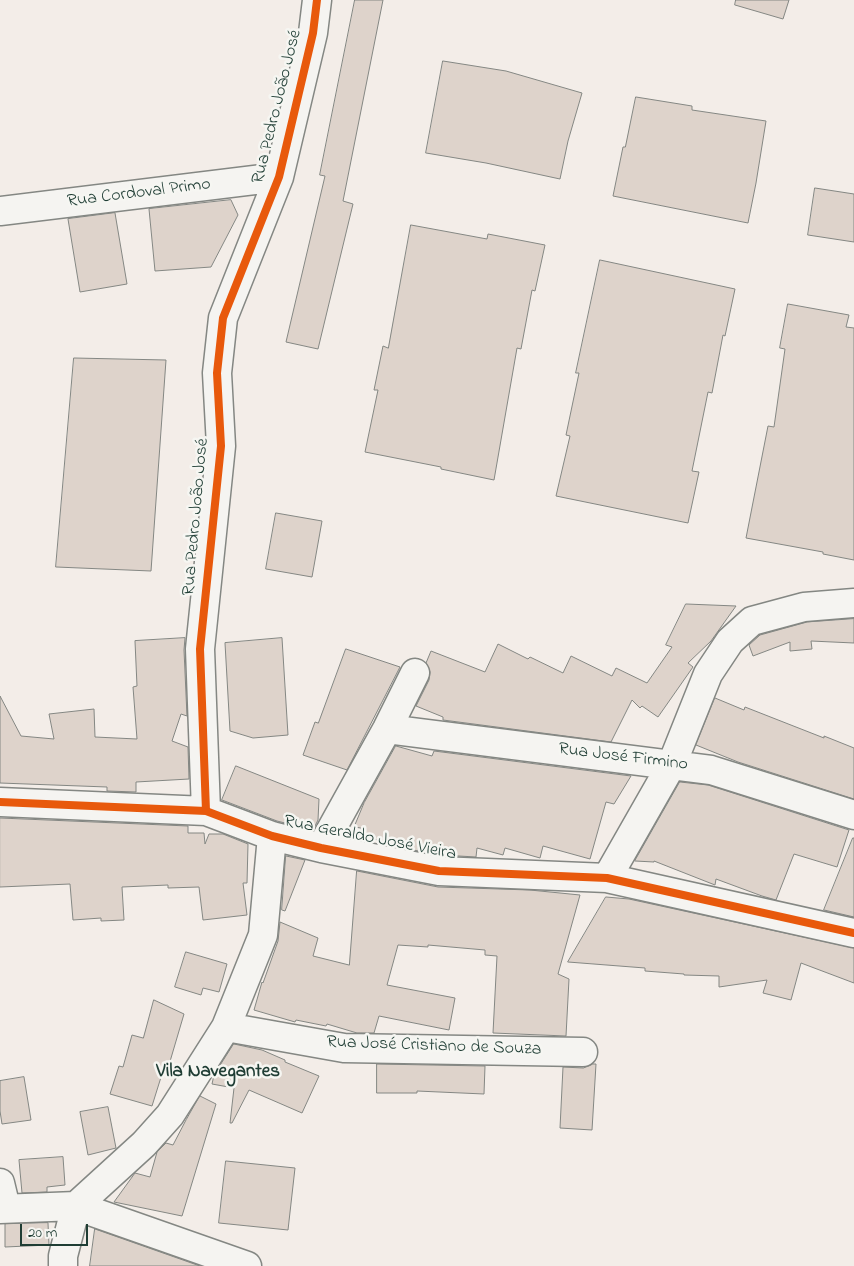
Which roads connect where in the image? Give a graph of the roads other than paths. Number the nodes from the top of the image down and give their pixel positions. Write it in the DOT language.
graph roads {
  1 [pos="317,0"];
  2 [pos="279,177"];
  3 [pos="0,211"];
  4 [pos="854,603"];
  5 [pos="415,673"];
  6 [pos="387,729"];
  7 [pos="672,764"];
  8 [pos="0,802"];
  9 [pos="206,811"];
  10 [pos="854,815"];
  11 [pos="272,836"];
  12 [pos="321,848"];
  13 [pos="607,878"];
  14 [pos="854,933"];
  15 [pos="226,1027"];
  16 [pos="583,1052"];
  17 [pos="2,1200"];
  18 [pos="76,1206"];
  19 [pos="63,1266"];
  20 [pos="247,1266"];
  1 -- 2 [label="street, Rua Pedro João José"];
  2 -- 3 [label="street, Rua Cordoval Primo"];
  2 -- 9 [label="street, Rua Pedro João José"];
  4 -- 7 [label="street"];
  5 -- 6 [label="street"];
  6 -- 7 [label="street, Rua José Firmino"];
  6 -- 12 [label="street"];
  7 -- 10 [label="street, Rua José Firmino"];
  7 -- 13 [label="street"];
  8 -- 9 [label="street, Rua Geraldo José Vieira"];
  9 -- 11 [label="street, Rua Geraldo José Vieira"];
  11 -- 12 [label="street, Rua Geraldo José Vieira"];
  11 -- 15 [label="street"];
  12 -- 13 [label="street, Rua Geraldo José Vieira"];
  13 -- 14 [label="street, Rua Geraldo José Vieira"];
  15 -- 16 [label="street, Rua José Cristiano de Souza"];
  15 -- 18 [label="street"];
  17 -- 18 [label="street"];
  18 -- 19 [label="street"];
  18 -- 20 [label="street"];
}
